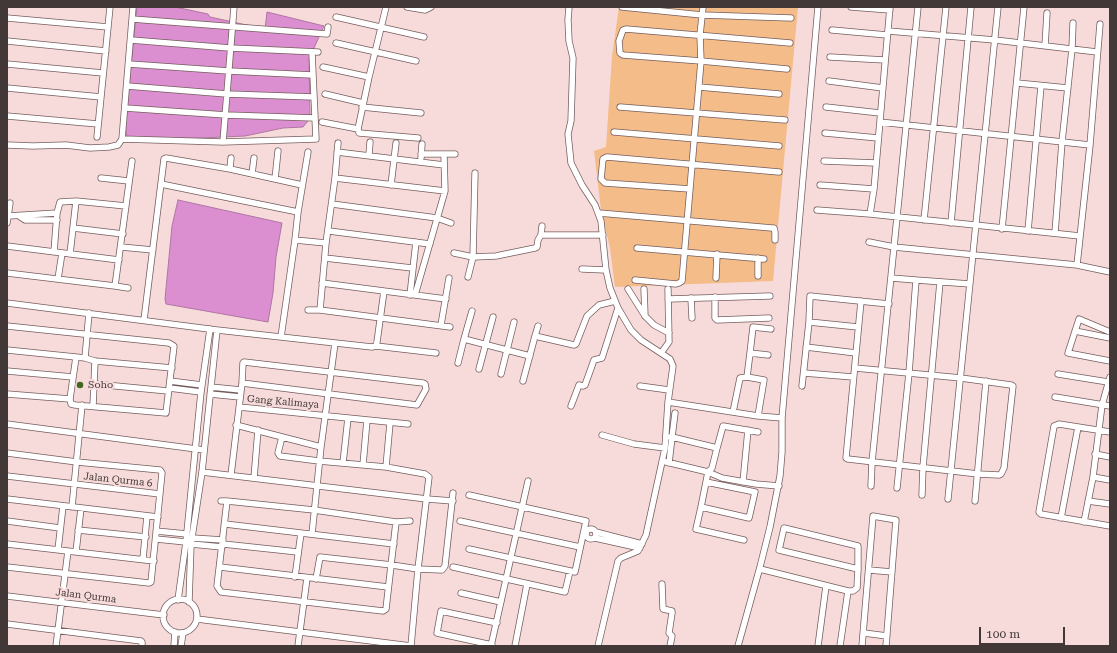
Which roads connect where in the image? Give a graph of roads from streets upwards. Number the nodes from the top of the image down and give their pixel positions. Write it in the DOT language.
graph roads {
  1 [pos="110,7"];
  2 [pos="134,7"];
  3 [pos="234,7"];
  4 [pos="386,7"];
  5 [pos="407,7"];
  6 [pos="431,7"];
  7 [pos="569,7"];
  8 [pos="622,7"];
  9 [pos="703,7"];
  10 [pos="818,7"];
  11 [pos="851,7"];
  12 [pos="918,7"];
  13 [pos="946,7"];
  14 [pos="971,7"];
  15 [pos="998,7"];
  16 [pos="1024,7"];
  17 [pos="890,9"];
  18 [pos="1047,12"];
  19 [pos="702,15"];
  20 [pos="336,17"];
  21 [pos="7,18"];
  22 [pos="791,18"];
  23 [pos="132,19"];
  24 [pos="1073,23"];
  25 [pos="1100,24"];
  26 [pos="232,26"];
  27 [pos="108,27"];
  28 [pos="328,27"];
  29 [pos="381,28"];
  30 [pos="832,30"];
  31 [pos="888,33"];
  32 [pos="915,34"];
  33 [pos="700,35"];
  34 [pos="943,36"];
  35 [pos="424,37"];
  36 [pos="968,39"];
  37 [pos="131,40"];
  38 [pos="995,40"];
  39 [pos="7,41"];
  40 [pos="336,43"];
  41 [pos="790,43"];
  42 [pos="1021,43"];
  43 [pos="1045,46"];
  44 [pos="230,48"];
  45 [pos="1072,49"];
  46 [pos="106,50"];
  47 [pos="318,52"];
  48 [pos="1097,52"];
  49 [pos="312,53"];
  50 [pos="375,53"];
  51 [pos="830,56"];
  52 [pos="701,60"];
  53 [pos="885,60"];
  54 [pos="416,61"];
  55 [pos="7,64"];
  56 [pos="129,64"];
  57 [pos="323,67"];
  58 [pos="787,69"];
  59 [pos="229,71"];
  60 [pos="103,73"];
  61 [pos="312,75"];
  62 [pos="368,77"];
  63 [pos="829,81"];
  64 [pos="1017,83"];
  65 [pos="127,86"];
  66 [pos="1041,86"];
  67 [pos="698,87"];
  68 [pos="7,88"];
  69 [pos="882,88"];
  70 [pos="1068,88"];
  71 [pos="227,94"];
  72 [pos="325,94"];
  73 [pos="778,94"];
  74 [pos="101,97"];
  75 [pos="314,98"];
  76 [pos="363,105"];
  77 [pos="620,107"];
  78 [pos="826,107"];
  79 [pos="125,108"];
  80 [pos="696,112"];
  81 [pos="421,113"];
  82 [pos="880,113"];
  83 [pos="226,115"];
  84 [pos="7,116"];
  85 [pos="315,118"];
  86 [pos="785,120"];
  87 [pos="322,122"];
  88 [pos="880,122"];
  89 [pos="98,124"];
  90 [pos="906,125"];
  91 [pos="934,128"];
  92 [pos="358,129"];
  93 [pos="960,131"];
  94 [pos="614,132"];
  95 [pos="825,133"];
  96 [pos="985,133"];
  97 [pos="1012,136"];
  98 [pos="97,137"];
  99 [pos="418,138"];
  100 [pos="694,138"];
  101 [pos="878,138"];
  102 [pos="122,139"];
  103 [pos="1037,140"];
  104 [pos="223,142"];
  105 [pos="370,142"];
  106 [pos="1062,142"];
  107 [pos="338,143"];
  108 [pos="396,143"];
  109 [pos="422,144"];
  110 [pos="1090,144"];
  111 [pos="7,145"];
  112 [pos="779,146"];
  113 [pos="278,151"];
  114 [pos="308,152"];
  115 [pos="337,152"];
  116 [pos="421,154"];
  117 [pos="455,154"];
  118 [pos="369,155"];
  119 [pos="444,155"];
  120 [pos="231,158"];
  121 [pos="254,158"];
  122 [pos="394,160"];
  123 [pos="132,161"];
  124 [pos="824,161"];
  125 [pos="420,162"];
  126 [pos="876,163"];
  127 [pos="692,164"];
  128 [pos="444,165"];
  129 [pos="230,169"];
  130 [pos="779,172"];
  131 [pos="475,173"];
  132 [pos="252,174"];
  133 [pos="101,178"];
  134 [pos="335,178"];
  135 [pos="275,179"];
  136 [pos="129,181"];
  137 [pos="161,184"];
  138 [pos="820,184"];
  139 [pos="302,185"];
  140 [pos="391,185"];
  141 [pos="690,189"];
  142 [pos="874,189"];
  143 [pos="445,191"];
  144 [pos="76,201"];
  145 [pos="10,203"];
  146 [pos="332,204"];
  147 [pos="126,206"];
  148 [pos="817,210"];
  149 [pos="298,212"];
  150 [pos="57,213"];
  151 [pos="598,213"];
  152 [pos="870,214"];
  153 [pos="8,216"];
  154 [pos="18,216"];
  155 [pos="897,217"];
  156 [pos="437,218"];
  157 [pos="57,220"];
  158 [pos="924,220"];
  159 [pos="688,221"];
  160 [pos="7,223"];
  161 [pos="451,223"];
  162 [pos="951,223"];
  163 [pos="542,226"];
  164 [pos="976,226"];
  165 [pos="73,228"];
  166 [pos="1002,229"];
  167 [pos="329,231"];
  168 [pos="1028,231"];
  169 [pos="1055,233"];
  170 [pos="122,234"];
  171 [pos="541,235"];
  172 [pos="603,235"];
  173 [pos="1080,236"];
  174 [pos="296,240"];
  175 [pos="774,240"];
  176 [pos="416,242"];
  177 [pos="869,242"];
  178 [pos="326,244"];
  179 [pos="430,244"];
  180 [pos="7,246"];
  181 [pos="121,247"];
  182 [pos="894,247"];
  183 [pos="637,248"];
  184 [pos="153,250"];
  185 [pos="54,252"];
  186 [pos="685,252"];
  187 [pos="62,253"];
  188 [pos="454,253"];
  189 [pos="70,254"];
  190 [pos="717,254"];
  191 [pos="973,255"];
  192 [pos="473,257"];
  193 [pos="325,258"];
  194 [pos="119,260"];
  195 [pos="1077,265"];
  196 [pos="412,268"];
  197 [pos="582,269"];
  198 [pos="606,270"];
  199 [pos="1110,272"];
  200 [pos="7,273"];
  201 [pos="758,276"];
  202 [pos="468,277"];
  203 [pos="449,278"];
  204 [pos="716,278"];
  205 [pos="891,278"];
  206 [pos="58,279"];
  207 [pos="635,280"];
  208 [pos="916,280"];
  209 [pos="940,282"];
  210 [pos="322,283"];
  211 [pos="970,284"];
  212 [pos="115,286"];
  213 [pos="128,288"];
  214 [pos="628,289"];
  215 [pos="644,289"];
  216 [pos="668,289"];
  217 [pos="384,291"];
  218 [pos="412,295"];
  219 [pos="770,296"];
  220 [pos="715,297"];
  221 [pos="691,298"];
  222 [pos="446,299"];
  223 [pos="668,299"];
  224 [pos="615,301"];
  225 [pos="861,301"];
  226 [pos="7,303"];
  227 [pos="889,304"];
  228 [pos="618,308"];
  229 [pos="308,310"];
  230 [pos="320,310"];
  231 [pos="472,312"];
  232 [pos="89,313"];
  233 [pos="645,316"];
  234 [pos="493,317"];
  235 [pos="380,318"];
  236 [pos="692,318"];
  237 [pos="769,318"];
  238 [pos="144,320"];
  239 [pos="514,322"];
  240 [pos="809,322"];
  241 [pos="441,325"];
  242 [pos="7,326"];
  243 [pos="538,326"];
  244 [pos="450,327"];
  245 [pos="858,327"];
  246 [pos="210,329"];
  247 [pos="771,329"];
  248 [pos="218,330"];
  249 [pos="1075,332"];
  250 [pos="1110,332"];
  251 [pos="669,333"];
  252 [pos="87,334"];
  253 [pos="535,336"];
  254 [pos="281,337"];
  255 [pos="1110,338"];
  256 [pos="464,339"];
  257 [pos="335,343"];
  258 [pos="486,345"];
  259 [pos="376,346"];
  260 [pos="806,347"];
  261 [pos="7,350"];
  262 [pos="507,350"];
  263 [pos="436,353"];
  264 [pos="661,353"];
  265 [pos="750,353"];
  266 [pos="856,353"];
  267 [pos="768,355"];
  268 [pos="530,356"];
  269 [pos="76,357"];
  270 [pos="85,358"];
  271 [pos="95,361"];
  272 [pos="1110,361"];
  273 [pos="458,363"];
  274 [pos="172,368"];
  275 [pos="855,368"];
  276 [pos="479,369"];
  277 [pos="882,370"];
  278 [pos="7,371"];
  279 [pos="331,371"];
  280 [pos="804,373"];
  281 [pos="909,373"];
  282 [pos="502,374"];
  283 [pos="1058,374"];
  284 [pos="932,375"];
  285 [pos="73,377"];
  286 [pos="747,377"];
  287 [pos="853,378"];
  288 [pos="961,378"];
  289 [pos="1109,380"];
  290 [pos="170,381"];
  291 [pos="523,381"];
  292 [pos="986,381"];
  293 [pos="242,383"];
  294 [pos="95,384"];
  295 [pos="202,385"];
  296 [pos="640,386"];
  297 [pos="802,386"];
  298 [pos="211,387"];
  299 [pos="169,390"];
  300 [pos="241,390"];
  301 [pos="669,390"];
  302 [pos="201,392"];
  303 [pos="7,394"];
  304 [pos="210,394"];
  305 [pos="328,394"];
  306 [pos="240,396"];
  307 [pos="1055,398"];
  308 [pos="70,399"];
  309 [pos="668,402"];
  310 [pos="82,405"];
  311 [pos="1102,405"];
  312 [pos="92,406"];
  313 [pos="571,406"];
  314 [pos="1110,406"];
  315 [pos="239,407"];
  316 [pos="733,412"];
  317 [pos="675,413"];
  318 [pos="326,415"];
  319 [pos="758,416"];
  320 [pos="348,418"];
  321 [pos="782,418"];
  322 [pos="366,420"];
  323 [pos="390,423"];
  324 [pos="7,424"];
  325 [pos="408,424"];
  326 [pos="236,425"];
  327 [pos="1078,427"];
  328 [pos="258,430"];
  329 [pos="748,430"];
  330 [pos="1099,431"];
  331 [pos="758,432"];
  332 [pos="1110,432"];
  333 [pos="80,434"];
  334 [pos="602,436"];
  335 [pos="666,436"];
  336 [pos="282,437"];
  337 [pos="672,437"];
  338 [pos="321,447"];
  339 [pos="665,448"];
  340 [pos="717,448"];
  341 [pos="195,449"];
  342 [pos="204,450"];
  343 [pos="7,453"];
  344 [pos="1095,454"];
  345 [pos="1110,457"];
  346 [pos="662,461"];
  347 [pos="77,462"];
  348 [pos="319,462"];
  349 [pos="872,462"];
  350 [pos="343,463"];
  351 [pos="669,463"];
  352 [pos="363,465"];
  353 [pos="899,465"];
  354 [pos="386,467"];
  355 [pos="923,467"];
  356 [pos="951,470"];
  357 [pos="202,472"];
  358 [pos="708,472"];
  359 [pos="978,474"];
  360 [pos="231,475"];
  361 [pos="7,476"];
  362 [pos="1093,477"];
  363 [pos="254,478"];
  364 [pos="1110,480"];
  365 [pos="528,481"];
  366 [pos="706,482"];
  367 [pos="743,482"];
  368 [pos="74,484"];
  369 [pos="318,486"];
  370 [pos="778,486"];
  371 [pos="871,486"];
  372 [pos="897,488"];
  373 [pos="453,493"];
  374 [pos="160,494"];
  375 [pos="469,495"];
  376 [pos="922,495"];
  377 [pos="7,499"];
  378 [pos="948,499"];
  379 [pos="427,500"];
  380 [pos="221,501"];
  381 [pos="227,501"];
  382 [pos="452,501"];
  383 [pos="975,501"];
  384 [pos="1088,501"];
  385 [pos="1110,504"];
  386 [pos="63,506"];
  387 [pos="72,507"];
  388 [pos="522,507"];
  389 [pos="701,507"];
  390 [pos="81,508"];
  391 [pos="314,510"];
  392 [pos="146,516"];
  393 [pos="158,517"];
  394 [pos="1061,518"];
  395 [pos="7,521"];
  396 [pos="460,521"];
  397 [pos="396,522"];
  398 [pos="410,522"];
  399 [pos="1084,522"];
  400 [pos="225,524"];
  401 [pos="1110,526"];
  402 [pos="60,528"];
  403 [pos="587,528"];
  404 [pos="78,530"];
  405 [pos="156,531"];
  406 [pos="301,533"];
  407 [pos="516,533"];
  408 [pos="187,534"];
  409 [pos="312,534"];
  410 [pos="596,535"];
  411 [pos="146,537"];
  412 [pos="584,537"];
  413 [pos="156,539"];
  414 [pos="744,540"];
  415 [pos="190,542"];
  416 [pos="7,544"];
  417 [pos="222,544"];
  418 [pos="394,544"];
  419 [pos="641,546"];
  420 [pos="580,547"];
  421 [pos="470,549"];
  422 [pos="58,550"];
  423 [pos="68,551"];
  424 [pos="76,552"];
  425 [pos="298,552"];
  426 [pos="511,558"];
  427 [pos="143,559"];
  428 [pos="154,561"];
  429 [pos="392,565"];
  430 [pos="7,567"];
  431 [pos="453,567"];
  432 [pos="220,568"];
  433 [pos="858,568"];
  434 [pos="418,569"];
  435 [pos="760,569"];
  436 [pos="869,570"];
  437 [pos="570,571"];
  438 [pos="892,572"];
  439 [pos="65,574"];
  440 [pos="295,577"];
  441 [pos="307,578"];
  442 [pos="316,579"];
  443 [pos="506,579"];
  444 [pos="528,584"];
  445 [pos="662,584"];
  446 [pos="826,586"];
  447 [pos="388,587"];
  448 [pos="848,592"];
  449 [pos="461,593"];
  450 [pos="7,596"];
  451 [pos="178,600"];
  452 [pos="304,601"];
  453 [pos="62,602"];
  454 [pos="189,602"];
  455 [pos="501,602"];
  456 [pos="164,615"];
  457 [pos="197,619"];
  458 [pos="496,623"];
  459 [pos="7,624"];
  460 [pos="58,630"];
  461 [pos="175,632"];
  462 [pos="183,633"];
  463 [pos="300,633"];
  464 [pos="864,633"];
  465 [pos="887,636"];
  466 [pos="492,645"];
  467 [pos="56,646"];
  468 [pos="142,646"];
  469 [pos="174,646"];
  470 [pos="181,646"];
  471 [pos="298,646"];
  472 [pos="411,646"];
  473 [pos="515,646"];
  474 [pos="598,646"];
  475 [pos="670,646"];
  476 [pos="738,646"];
  477 [pos="818,646"];
  478 [pos="840,646"];
  479 [pos="862,646"];
  480 [pos="886,646"];
  1 -- 27 [label="street"];
  2 -- 23 [label="street"];
  3 -- 26 [label="street"];
  4 -- 29 [label="street"];
  5 -- 6 [label="street"];
  7 -- 151 [label="street"];
  8 -- 19 [label="street"];
  9 -- 19 [label="street"];
  10 -- 321 [label="street"];
  11 -- 17 [label="street"];
  12 -- 32 [label="street"];
  13 -- 34 [label="street"];
  14 -- 36 [label="street"];
  15 -- 38 [label="street"];
  16 -- 42 [label="street"];
  17 -- 31 [label="street"];
  18 -- 43 [label="street"];
  19 -- 22 [label="street"];
  19 -- 33 [label="street"];
  20 -- 29 [label="street"];
  21 -- 27 [label="street"];
  23 -- 26 [label="street"];
  23 -- 37 [label="street"];
  24 -- 45 [label="street"];
  25 -- 48 [label="street"];
  26 -- 28 [label="street"];
  26 -- 44 [label="street"];
  27 -- 46 [label="street"];
  29 -- 35 [label="street"];
  29 -- 50 [label="street"];
  30 -- 31 [label="street"];
  31 -- 32 [label="street"];
  31 -- 53 [label="street"];
  32 -- 34 [label="street"];
  32 -- 90 [label="street"];
  33 -- 41 [label="street"];
  33 -- 52 [label="street"];
  33 -- 52 [label="street"];
  34 -- 36 [label="street"];
  34 -- 91 [label="street"];
  36 -- 38 [label="street"];
  36 -- 93 [label="street"];
  37 -- 44 [label="street"];
  37 -- 56 [label="street"];
  38 -- 42 [label="street"];
  38 -- 96 [label="street"];
  39 -- 46 [label="street"];
  40 -- 50 [label="street"];
  42 -- 43 [label="street"];
  42 -- 64 [label="street"];
  43 -- 45 [label="street"];
  44 -- 49 [label="street"];
  44 -- 59 [label="street"];
  45 -- 48 [label="street"];
  45 -- 70 [label="street"];
  46 -- 60 [label="street"];
  47 -- 49 [label="street"];
  48 -- 110 [label="street"];
  49 -- 61 [label="street"];
  50 -- 54 [label="street"];
  50 -- 62 [label="street"];
  51 -- 53 [label="street"];
  52 -- 58 [label="street"];
  52 -- 67 [label="street"];
  53 -- 69 [label="street"];
  55 -- 60 [label="street"];
  56 -- 59 [label="street"];
  56 -- 65 [label="street"];
  57 -- 62 [label="street"];
  59 -- 61 [label="street"];
  59 -- 71 [label="street"];
  60 -- 74 [label="street"];
  61 -- 75 [label="street"];
  62 -- 76 [label="street"];
  63 -- 69 [label="street"];
  64 -- 66 [label="street"];
  64 -- 97 [label="street"];
  65 -- 71 [label="street"];
  65 -- 79 [label="street"];
  66 -- 70 [label="street"];
  66 -- 103 [label="street"];
  67 -- 73 [label="street"];
  67 -- 80 [label="street"];
  68 -- 74 [label="street"];
  69 -- 82 [label="street"];
  70 -- 106 [label="street"];
  71 -- 75 [label="street"];
  71 -- 83 [label="street"];
  72 -- 76 [label="street"];
  74 -- 89 [label="street"];
  75 -- 85 [label="street"];
  76 -- 81 [label="street"];
  76 -- 92 [label="street"];
  77 -- 80 [label="street"];
  78 -- 82 [label="street"];
  79 -- 83 [label="street"];
  79 -- 102 [label="street"];
  80 -- 86 [label="street"];
  80 -- 100 [label="street"];
  82 -- 88 [label="street"];
  83 -- 85 [label="street"];
  83 -- 104 [label="street"];
  84 -- 89 [label="street"];
  85 -- 104 [label="street"];
  87 -- 92 [label="street"];
  88 -- 90 [label="street"];
  88 -- 101 [label="street"];
  89 -- 98 [label="street"];
  90 -- 91 [label="street"];
  90 -- 155 [label="street"];
  91 -- 93 [label="street"];
  91 -- 158 [label="street"];
  92 -- 99 [label="street"];
  93 -- 96 [label="street"];
  93 -- 162 [label="street"];
  94 -- 100 [label="street"];
  95 -- 101 [label="street"];
  96 -- 97 [label="street"];
  96 -- 164 [label="street"];
  97 -- 103 [label="street"];
  97 -- 166 [label="street"];
  100 -- 112 [label="street"];
  100 -- 127 [label="street"];
  101 -- 126 [label="street"];
  102 -- 104 [label="street"];
  102 -- 111 [label="street"];
  103 -- 106 [label="street"];
  103 -- 168 [label="street"];
  105 -- 118 [label="street"];
  106 -- 110 [label="street"];
  106 -- 169 [label="street"];
  107 -- 115 [label="street"];
  108 -- 122 [label="street"];
  109 -- 116 [label="street"];
  110 -- 173 [label="street"];
  113 -- 135 [label="street"];
  114 -- 139 [label="street"];
  115 -- 118 [label="street"];
  115 -- 134 [label="street"];
  116 -- 119 [label="street"];
  116 -- 125 [label="street"];
  117 -- 119 [label="street"];
  118 -- 122 [label="street"];
  119 -- 128 [label="street"];
  120 -- 129 [label="street"];
  121 -- 132 [label="street"];
  122 -- 125 [label="street"];
  122 -- 140 [label="street"];
  123 -- 136 [label="street"];
  124 -- 126 [label="street"];
  125 -- 128 [label="street"];
  126 -- 142 [label="street"];
  127 -- 130 [label="street"];
  127 -- 141 [label="street"];
  127 -- 141 [label="street"];
  128 -- 143 [label="street"];
  129 -- 132 [label="street"];
  129 -- 137 [label="street"];
  131 -- 192 [label="street"];
  132 -- 135 [label="street"];
  133 -- 136 [label="street"];
  134 -- 140 [label="street"];
  134 -- 146 [label="street"];
  135 -- 139 [label="street"];
  136 -- 147 [label="street"];
  137 -- 149 [label="street"];
  137 -- 184 [label="street"];
  138 -- 142 [label="street"];
  139 -- 149 [label="street"];
  140 -- 143 [label="street"];
  141 -- 159 [label="street"];
  142 -- 152 [label="street"];
  143 -- 156 [label="street"];
  144 -- 147 [label="street"];
  144 -- 150 [label="street"];
  144 -- 165 [label="street"];
  145 -- 153 [label="street"];
  146 -- 156 [label="street"];
  146 -- 167 [label="street"];
  147 -- 170 [label="street"];
  148 -- 152 [label="street"];
  149 -- 174 [label="street"];
  150 -- 154 [label="street"];
  150 -- 157 [label="street"];
  151 -- 159 [label="street"];
  151 -- 172 [label="street"];
  152 -- 155 [label="street"];
  153 -- 154 [label="street"];
  153 -- 160 [label="street"];
  154 -- 157 [label="street"];
  155 -- 158 [label="street"];
  155 -- 182 [label="street"];
  156 -- 161 [label="street"];
  156 -- 179 [label="street"];
  157 -- 185 [label="street"];
  158 -- 162 [label="street"];
  159 -- 175 [label="street"];
  159 -- 186 [label="street"];
  162 -- 164 [label="street"];
  163 -- 171 [label="street"];
  164 -- 166 [label="street"];
  164 -- 191 [label="street"];
  165 -- 170 [label="street"];
  165 -- 189 [label="street"];
  166 -- 168 [label="street"];
  167 -- 176 [label="street"];
  167 -- 178 [label="street"];
  168 -- 169 [label="street"];
  169 -- 173 [label="street"];
  170 -- 181 [label="street"];
  171 -- 172 [label="street"];
  171 -- 192 [label="street"];
  172 -- 198 [label="street"];
  173 -- 195 [label="street"];
  174 -- 178 [label="street"];
  174 -- 254 [label="street"];
  176 -- 179 [label="street"];
  176 -- 196 [label="street"];
  177 -- 182 [label="street"];
  178 -- 193 [label="street"];
  179 -- 218 [label="street"];
  180 -- 185 [label="street"];
  181 -- 184 [label="street"];
  181 -- 194 [label="street"];
  182 -- 191 [label="street"];
  182 -- 205 [label="street"];
  183 -- 186 [label="street"];
  184 -- 238 [label="street"];
  185 -- 187 [label="street"];
  186 -- 190 [label="street"];
  186 -- 207 [label="street"];
  187 -- 189 [label="street"];
  187 -- 206 [label="street"];
  188 -- 192 [label="street"];
  189 -- 194 [label="street"];
  190 -- 201 [label="street"];
  190 -- 204 [label="street"];
  191 -- 195 [label="street"];
  191 -- 211 [label="street"];
  192 -- 202 [label="street"];
  193 -- 196 [label="street"];
  193 -- 210 [label="street"];
  194 -- 212 [label="street"];
  195 -- 199 [label="street"];
  196 -- 218 [label="street"];
  197 -- 198 [label="street"];
  198 -- 224 [label="street"];
  200 -- 206 [label="street"];
  203 -- 222 [label="street"];
  205 -- 208 [label="street"];
  205 -- 227 [label="street"];
  206 -- 212 [label="street"];
  208 -- 209 [label="street"];
  208 -- 281 [label="street"];
  209 -- 211 [label="street"];
  209 -- 284 [label="street"];
  210 -- 217 [label="street"];
  210 -- 230 [label="street"];
  211 -- 288 [label="street"];
  212 -- 213 [label="street"];
  214 -- 233 [label="street"];
  215 -- 233 [label="street"];
  216 -- 223 [label="street"];
  217 -- 218 [label="street"];
  217 -- 235 [label="street"];
  218 -- 222 [label="street"];
  219 -- 220 [label="street"];
  220 -- 221 [label="street"];
  220 -- 237 [label="street"];
  221 -- 223 [label="street"];
  221 -- 236 [label="street"];
  222 -- 241 [label="street"];
  223 -- 251 [label="street"];
  224 -- 228 [label="street"];
  224 -- 253 [label="street"];
  225 -- 227 [label="street"];
  225 -- 240 [label="street"];
  225 -- 245 [label="street"];
  226 -- 232 [label="street"];
  227 -- 277 [label="street"];
  228 -- 264 [label="street"];
  228 -- 313 [label="street"];
  229 -- 230 [label="street"];
  230 -- 235 [label="street"];
  231 -- 256 [label="street"];
  232 -- 238 [label="street"];
  232 -- 252 [label="street"];
  233 -- 251 [label="street"];
  234 -- 258 [label="street"];
  235 -- 241 [label="street"];
  235 -- 259 [label="street"];
  238 -- 246 [label="street"];
  239 -- 262 [label="street"];
  240 -- 245 [label="street"];
  240 -- 260 [label="street"];
  241 -- 244 [label="street"];
  242 -- 252 [label="street"];
  243 -- 253 [label="street"];
  245 -- 266 [label="street"];
  246 -- 248 [label="street"];
  246 -- 295 [label="street"];
  247 -- 265 [label="street"];
  248 -- 254 [label="street"];
  248 -- 298 [label="street"];
  249 -- 250 [label="street"];
  249 -- 255 [label="street"];
  249 -- 272 [label="street"];
  251 -- 264 [label="street"];
  252 -- 270 [label="street"];
  252 -- 274 [label="street"];
  253 -- 268 [label="street"];
  254 -- 257 [label="street"];
  256 -- 258 [label="street"];
  256 -- 273 [label="street"];
  257 -- 259 [label="street"];
  257 -- 279 [label="street"];
  258 -- 262 [label="street"];
  258 -- 276 [label="street"];
  259 -- 263 [label="street"];
  260 -- 266 [label="street"];
  260 -- 280 [label="street"];
  261 -- 269 [label="street"];
  262 -- 268 [label="street"];
  262 -- 282 [label="street"];
  264 -- 301 [label="street"];
  265 -- 267 [label="street"];
  265 -- 286 [label="street"];
  266 -- 275 [label="street"];
  268 -- 291 [label="street"];
  269 -- 270 [label="street"];
  269 -- 285 [label="street"];
  270 -- 271 [label="street"];
  271 -- 274 [label="street"];
  271 -- 294 [label="street"];
  274 -- 290 [label="street"];
  275 -- 277 [label="street"];
  275 -- 287 [label="street"];
  277 -- 281 [label="street"];
  277 -- 349 [label="street"];
  278 -- 285 [label="street"];
  279 -- 293 [label="street"];
  279 -- 305 [label="street"];
  279 -- 305 [label="street"];
  280 -- 287 [label="street"];
  280 -- 297 [label="street"];
  281 -- 284 [label="street"];
  281 -- 353 [label="street"];
  283 -- 289 [label="street"];
  284 -- 288 [label="street"];
  284 -- 355 [label="street"];
  285 -- 308 [label="street"];
  286 -- 316 [label="street"];
  286 -- 319 [label="street"];
  287 -- 349 [label="street"];
  288 -- 292 [label="street"];
  288 -- 356 [label="street"];
  289 -- 311 [label="street"];
  290 -- 295 [label="street"];
  290 -- 299 [label="street"];
  292 -- 359 [label="street"];
  292 -- 359 [label="street"];
  293 -- 300 [label="street"];
  293 -- 305 [label="street"];
  294 -- 299 [label="street"];
  294 -- 312 [label="street"];
  295 -- 302 [label="street"];
  296 -- 301 [label="street"];
  298 -- 300 [label="street"];
  298 -- 304 [label="street"];
  299 -- 302 [label="street"];
  299 -- 312 [label="street"];
  300 -- 306 [label="street"];
  301 -- 309 [label="street"];
  302 -- 341 [label="street"];
  303 -- 308 [label="street"];
  304 -- 306 [label="street"];
  304 -- 342 [label="street"];
  305 -- 318 [label="street"];
  306 -- 315 [label="street"];
  307 -- 311 [label="street"];
  308 -- 310 [label="street"];
  309 -- 316 [label="street"];
  309 -- 335 [label="street"];
  310 -- 312 [label="street"];
  310 -- 333 [label="street"];
  311 -- 314 [label="street"];
  311 -- 330 [label="street"];
  315 -- 318 [label="street, Gang Kalimaya"];
  315 -- 326 [label="street"];
  316 -- 319 [label="street"];
  317 -- 337 [label="street"];
  318 -- 320 [label="street, Gang Kalimaya"];
  318 -- 338 [label="street"];
  319 -- 321 [label="street"];
  320 -- 322 [label="street, Gang Kalimaya"];
  320 -- 350 [label="street"];
  321 -- 370 [label="street"];
  322 -- 323 [label="street, Gang Kalimaya"];
  322 -- 352 [label="street"];
  323 -- 325 [label="street, Gang Kalimaya"];
  323 -- 354 [label="street"];
  324 -- 333 [label="street"];
  326 -- 328 [label="street"];
  326 -- 360 [label="street"];
  327 -- 330 [label="street"];
  327 -- 394 [label="street"];
  327 -- 394 [label="street"];
  328 -- 336 [label="street"];
  328 -- 363 [label="street"];
  329 -- 331 [label="street"];
  329 -- 340 [label="street"];
  329 -- 367 [label="street"];
  330 -- 332 [label="street"];
  330 -- 344 [label="street"];
  333 -- 341 [label="street"];
  333 -- 347 [label="street"];
  334 -- 339 [label="street"];
  335 -- 337 [label="street"];
  335 -- 339 [label="street"];
  336 -- 338 [label="street"];
  336 -- 348 [label="street"];
  337 -- 340 [label="street"];
  337 -- 351 [label="street"];
  338 -- 348 [label="street"];
  339 -- 346 [label="street"];
  340 -- 358 [label="street"];
  341 -- 342 [label="street"];
  341 -- 408 [label="street"];
  342 -- 357 [label="street"];
  343 -- 347 [label="street"];
  344 -- 345 [label="street"];
  344 -- 362 [label="street"];
  346 -- 351 [label="street"];
  346 -- 419 [label="street"];
  347 -- 368 [label="street"];
  347 -- 374 [label="street"];
  348 -- 350 [label="street"];
  348 -- 369 [label="street"];
  349 -- 353 [label="street"];
  349 -- 371 [label="street"];
  350 -- 352 [label="street"];
  351 -- 358 [label="street"];
  352 -- 354 [label="street"];
  353 -- 355 [label="street"];
  353 -- 372 [label="street"];
  354 -- 379 [label="street"];
  355 -- 356 [label="street"];
  355 -- 376 [label="street"];
  356 -- 359 [label="street"];
  356 -- 378 [label="street"];
  357 -- 360 [label="street"];
  357 -- 415 [label="street"];
  358 -- 366 [label="street"];
  358 -- 367 [label="street"];
  359 -- 383 [label="street"];
  360 -- 363 [label="street"];
  361 -- 368 [label="street, Jalan Qurma 6"];
  362 -- 364 [label="street"];
  362 -- 384 [label="street"];
  363 -- 369 [label="street"];
  365 -- 388 [label="street"];
  366 -- 389 [label="street"];
  366 -- 389 [label="street"];
  367 -- 370 [label="street"];
  368 -- 374 [label="street, Jalan Qurma 6"];
  368 -- 387 [label="street"];
  369 -- 379 [label="street"];
  369 -- 391 [label="street"];
  370 -- 435 [label="street"];
  373 -- 382 [label="street"];
  374 -- 393 [label="street"];
  375 -- 388 [label="street"];
  377 -- 386 [label="street"];
  379 -- 382 [label="street"];
  379 -- 434 [label="street"];
  380 -- 381 [label="street"];
  381 -- 391 [label="street"];
  381 -- 400 [label="street"];
  382 -- 434 [label="street"];
  384 -- 385 [label="street"];
  384 -- 399 [label="street"];
  386 -- 387 [label="street"];
  386 -- 402 [label="street"];
  387 -- 390 [label="street"];
  388 -- 403 [label="street"];
  388 -- 407 [label="street"];
  389 -- 414 [label="street"];
  390 -- 392 [label="street"];
  390 -- 404 [label="street"];
  391 -- 397 [label="street"];
  391 -- 409 [label="street"];
  392 -- 393 [label="street"];
  392 -- 411 [label="street"];
  393 -- 405 [label="street"];
  394 -- 399 [label="street"];
  395 -- 402 [label="street"];
  396 -- 407 [label="street"];
  397 -- 398 [label="street"];
  397 -- 418 [label="street"];
  399 -- 401 [label="street"];
  400 -- 406 [label="street"];
  400 -- 417 [label="street"];
  402 -- 422 [label="street"];
  403 -- 410 [label="street"];
  403 -- 412 [label="street"];
  404 -- 411 [label="street"];
  404 -- 424 [label="street"];
  405 -- 408 [label="street"];
  405 -- 413 [label="street"];
  406 -- 409 [label="street"];
  406 -- 425 [label="street"];
  407 -- 420 [label="street"];
  407 -- 426 [label="street"];
  408 -- 415 [label="street"];
  409 -- 418 [label="street"];
  410 -- 412 [label="street"];
  410 -- 419 [label="street"];
  411 -- 427 [label="street"];
  412 -- 420 [label="street"];
  413 -- 415 [label="street"];
  413 -- 428 [label="street"];
  415 -- 417 [label="street"];
  415 -- 451 [label="street"];
  415 -- 454 [label="street"];
  416 -- 422 [label="street"];
  417 -- 425 [label="street"];
  417 -- 432 [label="street"];
  418 -- 429 [label="street"];
  419 -- 474 [label="street"];
  420 -- 437 [label="street"];
  421 -- 426 [label="street"];
  422 -- 423 [label="street"];
  423 -- 424 [label="street"];
  423 -- 439 [label="street"];
  424 -- 427 [label="street"];
  425 -- 440 [label="street"];
  426 -- 437 [label="street"];
  426 -- 443 [label="street"];
  427 -- 428 [label="street"];
  428 -- 439 [label="street"];
  429 -- 434 [label="street"];
  429 -- 442 [label="street"];
  429 -- 447 [label="street"];
  430 -- 439 [label="street"];
  431 -- 443 [label="street"];
  432 -- 440 [label="street"];
  432 -- 452 [label="street"];
  433 -- 433 [label="street"];
  433 -- 448 [label="street"];
  434 -- 472 [label="street"];
  435 -- 446 [label="street"];
  435 -- 476 [label="street"];
  436 -- 438 [label="street"];
  436 -- 438 [label="street"];
  436 -- 464 [label="street"];
  437 -- 444 [label="street"];
  438 -- 465 [label="street"];
  439 -- 453 [label="street"];
  440 -- 441 [label="street"];
  441 -- 442 [label="street"];
  441 -- 452 [label="street"];
  442 -- 447 [label="street"];
  443 -- 444 [label="street"];
  443 -- 455 [label="street"];
  444 -- 473 [label="street"];
  445 -- 475 [label="street"];
  446 -- 448 [label="street"];
  446 -- 477 [label="street"];
  447 -- 452 [label="street"];
  448 -- 478 [label="street"];
  449 -- 455 [label="street"];
  450 -- 453 [label="street, Jalan Qurma"];
  451 -- 454 [label="street"];
  451 -- 456 [label="street"];
  452 -- 463 [label="street"];
  453 -- 456 [label="street, Jalan Qurma"];
  453 -- 460 [label="street"];
  454 -- 457 [label="street"];
  455 -- 458 [label="street"];
  456 -- 461 [label="street"];
  457 -- 462 [label="street"];
  457 -- 463 [label="street"];
  458 -- 466 [label="street"];
  458 -- 466 [label="street"];
  459 -- 460 [label="street"];
  460 -- 467 [label="street"];
  460 -- 468 [label="street"];
  461 -- 462 [label="street"];
  461 -- 469 [label="street"];
  462 -- 470 [label="street"];
  463 -- 471 [label="street"];
  463 -- 472 [label="street"];
  464 -- 465 [label="street"];
  464 -- 479 [label="street"];
  465 -- 480 [label="street"];
}
